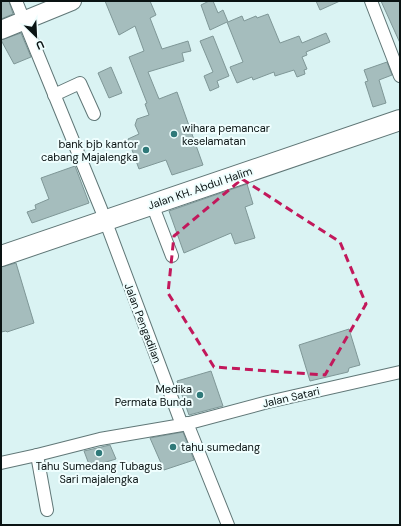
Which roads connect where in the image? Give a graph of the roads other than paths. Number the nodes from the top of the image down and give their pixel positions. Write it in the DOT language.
graph roads {
  1 [pos="16,1"];
  2 [pos="72,1"];
  3 [pos="371,1"];
  4 [pos="24,21"];
  5 [pos="1,30"];
  6 [pos="400,76"];
  7 [pos="54,95"];
  8 [pos="400,108"];
  9 [pos="94,114"];
  10 [pos="400,120"];
  11 [pos="152,204"];
  12 [pos="103,215"];
  13 [pos="1,242"];
  14 [pos="1,256"];
  15 [pos="172,256"];
  16 [pos="400,372"];
  17 [pos="184,424"];
  18 [pos="37,455"];
  19 [pos="1,463"];
  20 [pos="47,510"];
  21 [pos="228,525"];
  1 -- 4 [label="street, Jalan Pengadilan"];
  2 -- 4 [label="main road"];
  3 -- 6 [label="street"];
  4 -- 5 [label="main road"];
  4 -- 7 [label="street, Jalan Pengadilan"];
  7 -- 9 [label="street"];
  7 -- 12 [label="street, Jalan Pengadilan"];
  8 -- 12 [label="main road"];
  10 -- 11 [label="main road, Jalan KH. Abdul Halim"];
  11 -- 12 [label="main road, Jalan KH. Abdul Halim"];
  11 -- 15 [label="street"];
  12 -- 13 [label="main road"];
  12 -- 14 [label="main road, Jalan KH. Abdul Halim"];
  12 -- 17 [label="street, Jalan Pengadilan"];
  16 -- 17 [label="street, Jalan Satari"];
  17 -- 18 [label="street, Jalan Satari"];
  17 -- 21 [label="street, Jalan Pengadilan"];
  18 -- 19 [label="street, Jalan Satari"];
  18 -- 20 [label="street"];
}
